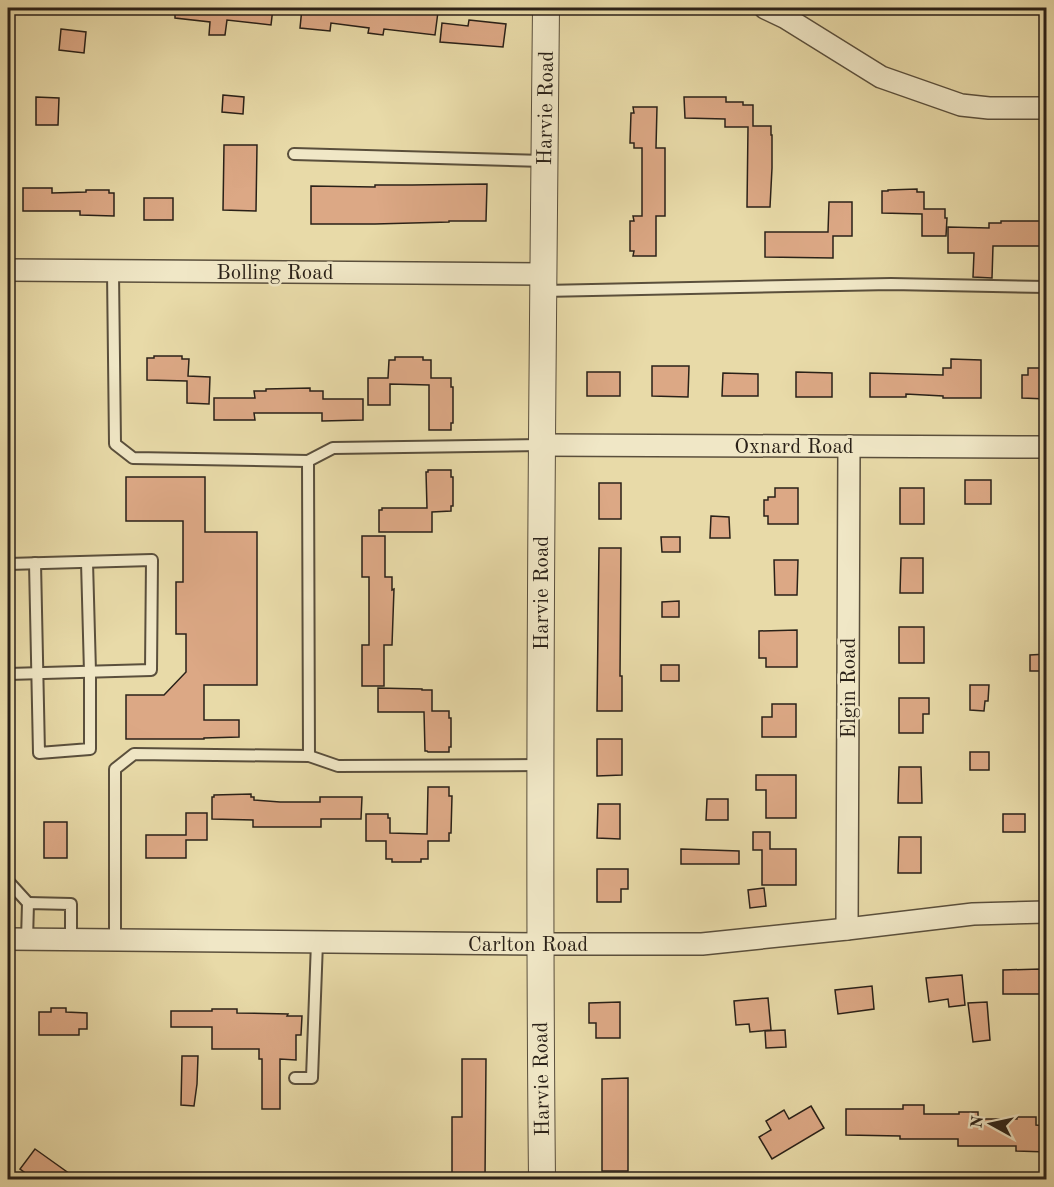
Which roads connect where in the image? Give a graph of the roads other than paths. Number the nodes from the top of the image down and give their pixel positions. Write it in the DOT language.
graph roads {
  1 [pos="546,8"];
  2 [pos="765,8"];
  3 [pos="1047,108"];
  4 [pos="294,154"];
  5 [pos="544,161"];
  6 [pos="8,270"];
  7 [pos="112,272"];
  8 [pos="543,282"];
  9 [pos="1047,287"];
  10 [pos="542,445"];
  11 [pos="849,446"];
  12 [pos="1047,447"];
  13 [pos="308,461"];
  14 [pos="87,562"];
  15 [pos="35,563"];
  16 [pos="8,564"];
  17 [pos="90,672"];
  18 [pos="38,673"];
  19 [pos="8,674"];
  20 [pos="309,756"];
  21 [pos="540,765"];
  22 [pos="8,881"];
  23 [pos="28,903"];
  24 [pos="1047,912"];
  25 [pos="847,929"];
  26 [pos="17,939"];
  27 [pos="71,940"];
  28 [pos="115,940"];
  29 [pos="317,942"];
  30 [pos="540,944"];
  31 [pos="295,1078"];
  32 [pos="542,1179"];
  1 -- 5 [label="street, Harvie Road"];
  2 -- 3 [label="street"];
  4 -- 5 [label="lane"];
  5 -- 8 [label="street, Harvie Road"];
  6 -- 7 [label="street, Bolling Road"];
  7 -- 8 [label="street, Bolling Road"];
  7 -- 13 [label="lane"];
  8 -- 9 [label="lane"];
  8 -- 10 [label="street, Harvie Road"];
  10 -- 11 [label="street, Oxnard Road"];
  10 -- 13 [label="lane"];
  10 -- 21 [label="street, Harvie Road"];
  11 -- 12 [label="street, Oxnard Road"];
  11 -- 25 [label="street, Elgin Road"];
  13 -- 20 [label="lane"];
  14 -- 15 [label="lane"];
  14 -- 17 [label="lane"];
  14 -- 17 [label="lane"];
  15 -- 16 [label="lane"];
  15 -- 18 [label="lane"];
  17 -- 18 [label="lane"];
  17 -- 18 [label="lane"];
  18 -- 19 [label="lane"];
  20 -- 21 [label="lane"];
  20 -- 28 [label="lane"];
  21 -- 30 [label="street, Harvie Road"];
  22 -- 23 [label="lane"];
  23 -- 26 [label="lane"];
  23 -- 27 [label="lane"];
  24 -- 25 [label="street, Carlton Road"];
  25 -- 30 [label="street, Carlton Road"];
  26 -- 27 [label="street, Carlton Road"];
  27 -- 28 [label="street, Carlton Road"];
  28 -- 29 [label="street, Carlton Road"];
  29 -- 30 [label="street, Carlton Road"];
  29 -- 31 [label="lane"];
  30 -- 32 [label="street, Harvie Road"];
}
